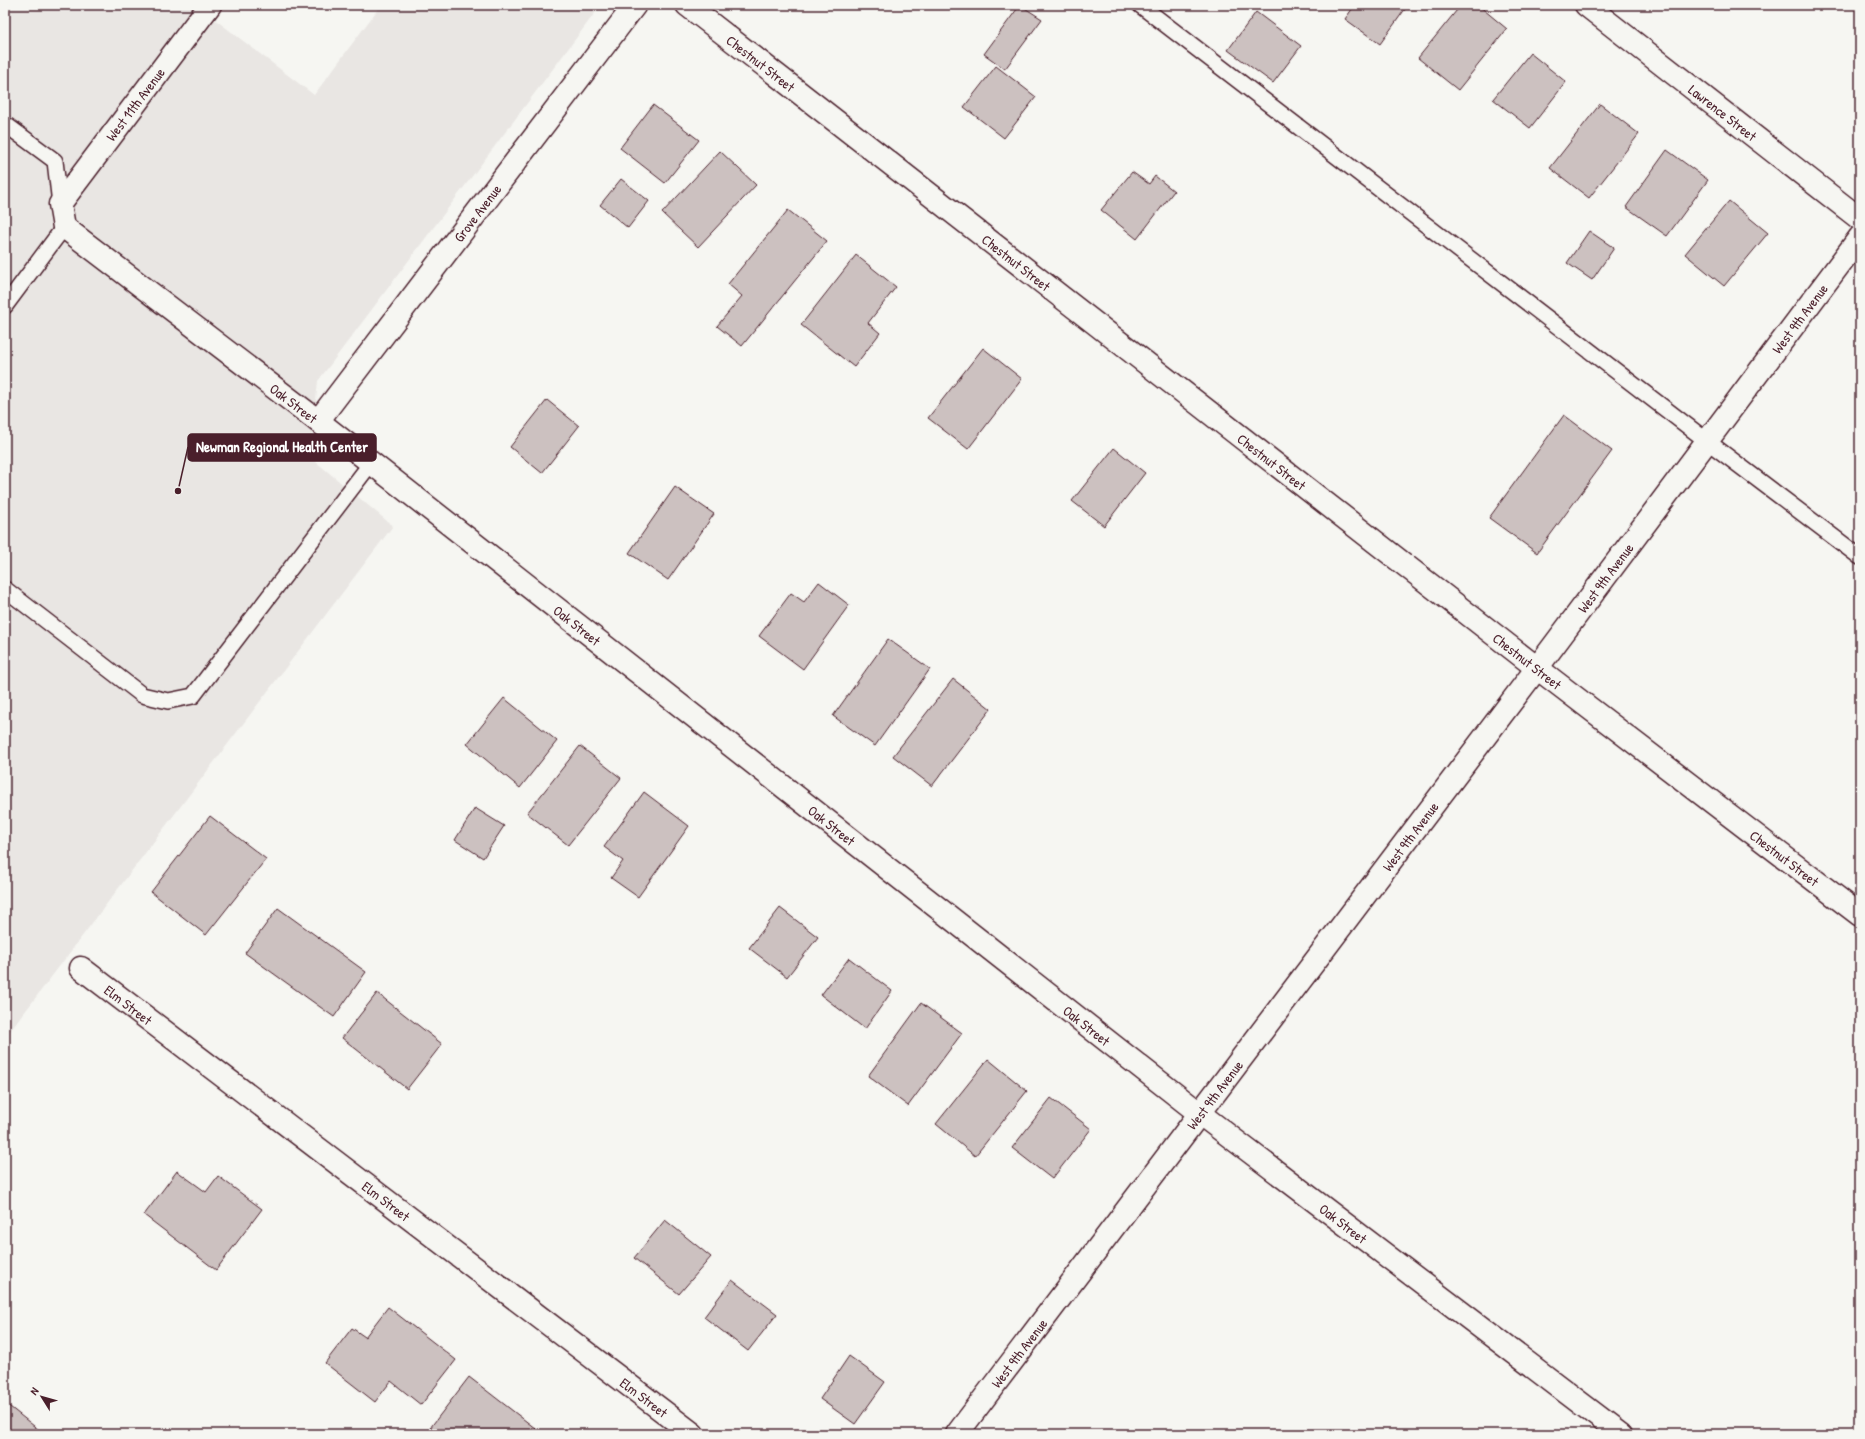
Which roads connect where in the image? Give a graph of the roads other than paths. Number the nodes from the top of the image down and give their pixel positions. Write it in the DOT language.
graph roads {
  1 [pos="210,5"];
  2 [pos="635,5"];
  3 [pos="687,5"];
  4 [pos="1140,5"];
  5 [pos="1586,5"];
  6 [pos="5,124"];
  7 [pos="60,204"];
  8 [pos="1860,219"];
  9 [pos="64,227"];
  10 [pos="1860,237"];
  11 [pos="5,306"];
  12 [pos="318,421"];
  13 [pos="1707,441"];
  14 [pos="371,462"];
  15 [pos="1860,557"];
  16 [pos="5,589"];
  17 [pos="1537,668"];
  18 [pos="1860,915"];
  19 [pos="80,968"];
  20 [pos="1199,1113"];
  21 [pos="693,1434"];
  22 [pos="957,1434"];
  23 [pos="1621,1434"];
  1 -- 7 [label="street, West 11th Avenue"];
  2 -- 12 [label="street, Grove Avenue"];
  3 -- 17 [label="street, Chestnut Street"];
  4 -- 13 [label="lane"];
  5 -- 8 [label="street, Lawrence Street"];
  6 -- 7 [label="lane"];
  7 -- 9 [label="street"];
  9 -- 11 [label="lane"];
  9 -- 12 [label="street, Oak Street"];
  10 -- 13 [label="street, West 9th Avenue"];
  12 -- 14 [label="street, Oak Street"];
  13 -- 15 [label="lane"];
  13 -- 17 [label="street, West 9th Avenue"];
  14 -- 16 [label="lane"];
  14 -- 20 [label="street, Oak Street"];
  17 -- 18 [label="street, Chestnut Street"];
  17 -- 20 [label="street, West 9th Avenue"];
  19 -- 21 [label="street, Elm Street"];
  20 -- 22 [label="street, West 9th Avenue"];
  20 -- 23 [label="street, Oak Street"];
}
